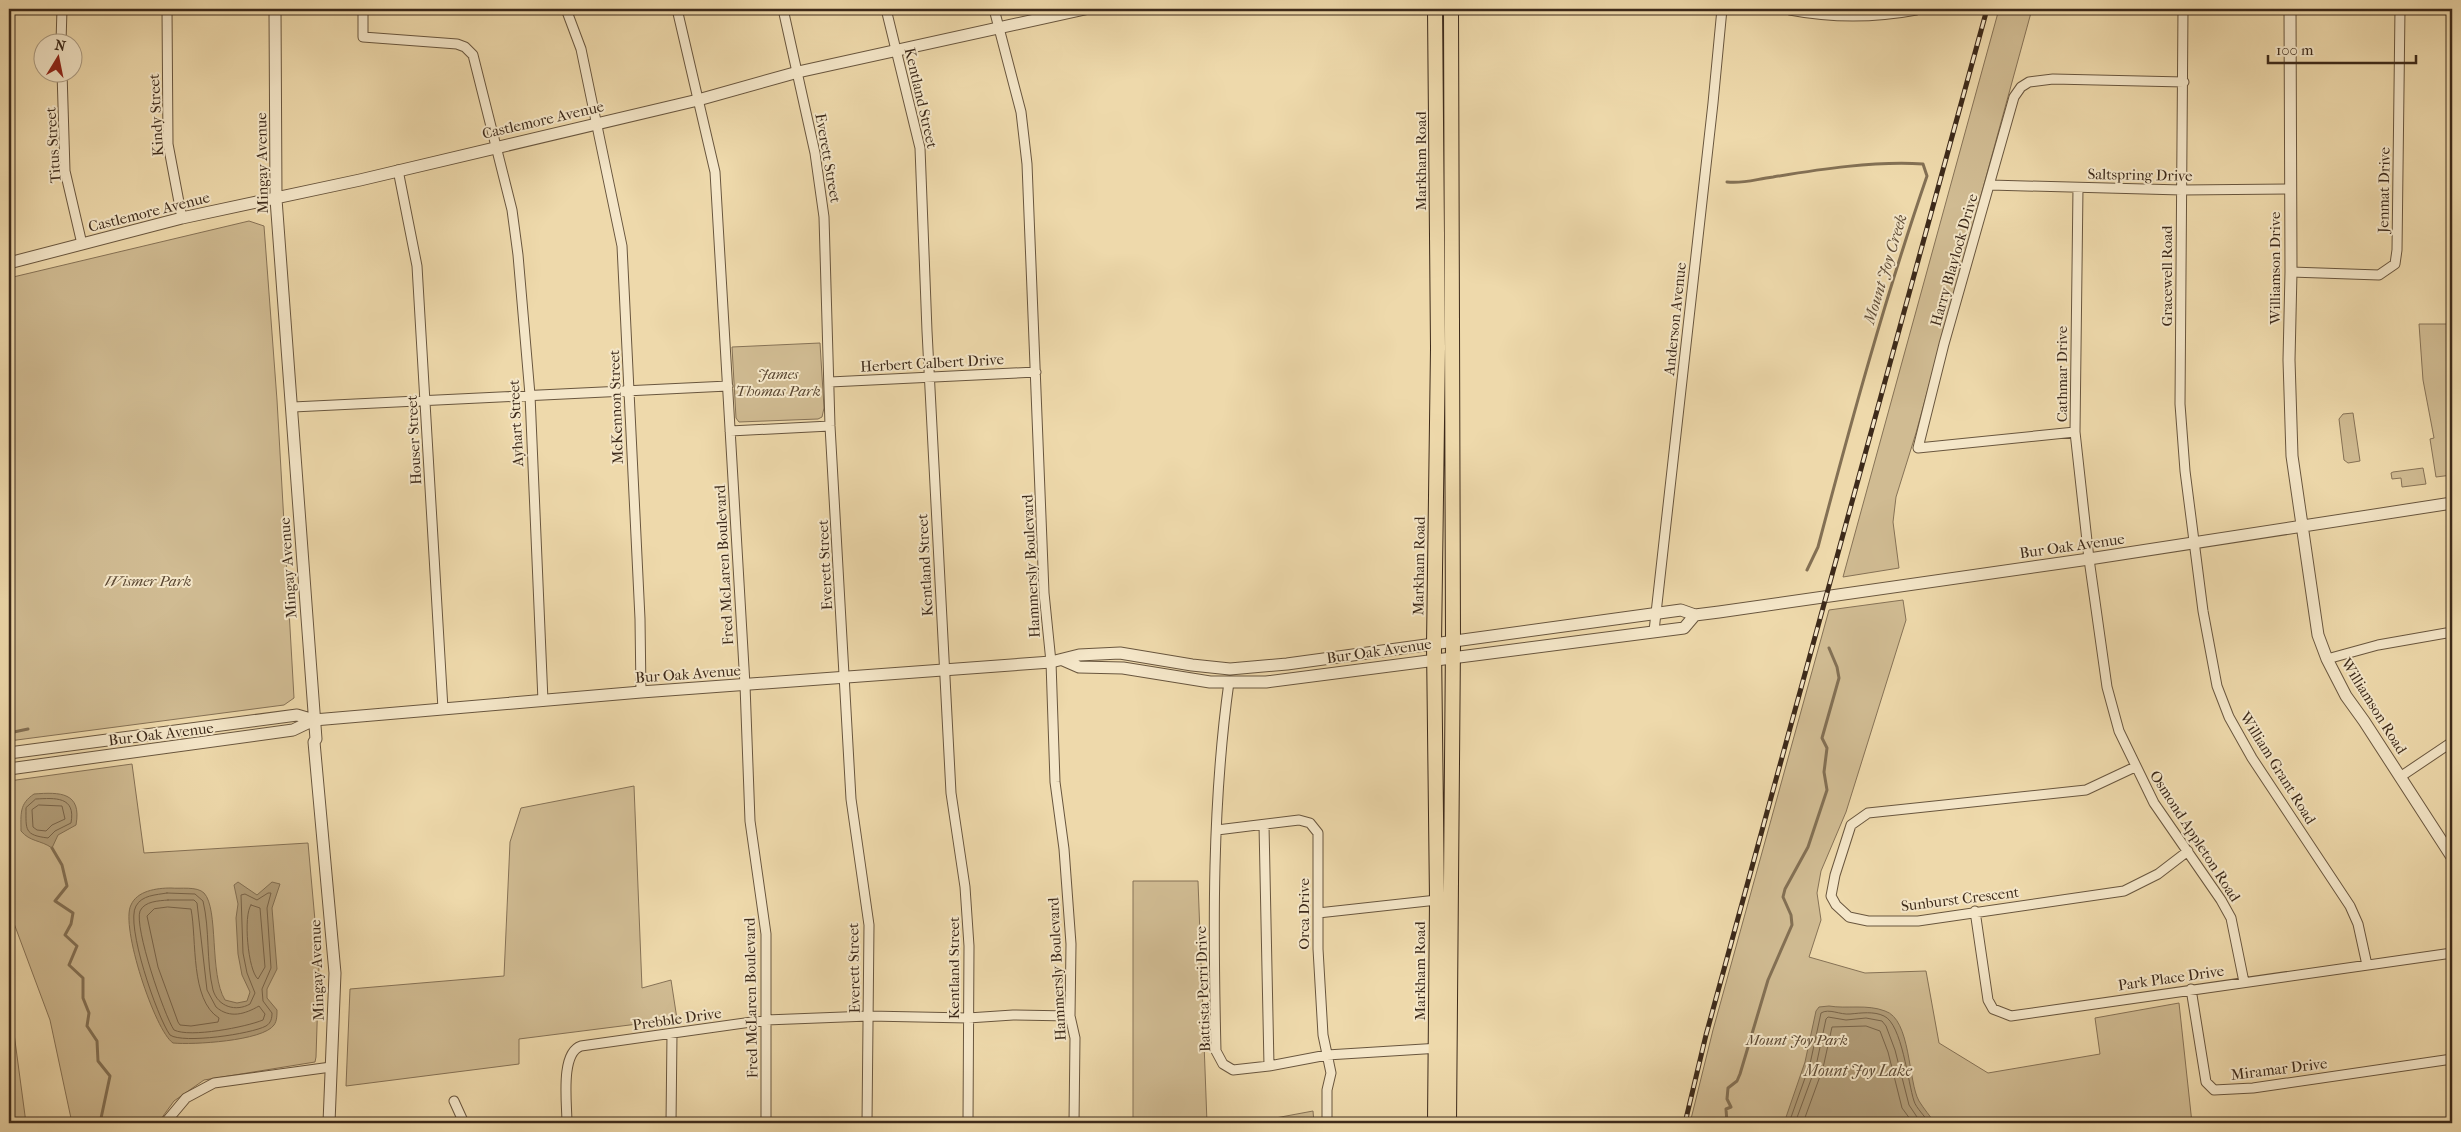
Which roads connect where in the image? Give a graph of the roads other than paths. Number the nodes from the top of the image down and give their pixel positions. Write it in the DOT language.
graph roads {
  1 [pos="62,9"];
  2 [pos="167,9"];
  3 [pos="275,9"];
  4 [pos="363,9"];
  5 [pos="566,9"];
  6 [pos="677,9"];
  7 [pos="783,9"];
  8 [pos="886,9"];
  9 [pos="994,9"];
  10 [pos="1085,9"];
  11 [pos="1435,9"];
  12 [pos="1451,9"];
  13 [pos="1722,9"];
  14 [pos="1790,9"];
  15 [pos="1916,9"];
  16 [pos="2183,9"];
  17 [pos="2290,9"];
  18 [pos="2400,9"];
  19 [pos="1000,27"];
  20 [pos="61,32"];
  21 [pos="895,50"];
  22 [pos="798,72"];
  23 [pos="62,82"];
  24 [pos="2184,82"];
  25 [pos="698,100"];
  26 [pos="597,124"];
  27 [pos="495,146"];
  28 [pos="398,170"];
  29 [pos="1990,185"];
  30 [pos="2078,188"];
  31 [pos="2290,189"];
  32 [pos="2182,190"];
  33 [pos="276,200"];
  34 [pos="182,218"];
  35 [pos="82,244"];
  36 [pos="9,263"];
  37 [pos="2291,272"];
  38 [pos="1036,372"];
  39 [pos="930,377"];
  40 [pos="830,382"];
  41 [pos="728,386"];
  42 [pos="628,390"];
  43 [pos="530,395"];
  44 [pos="426,400"];
  45 [pos="293,407"];
  46 [pos="830,426"];
  47 [pos="730,431"];
  48 [pos="2075,432"];
  49 [pos="2452,503"];
  50 [pos="2302,527"];
  51 [pos="2195,543"];
  52 [pos="2089,559"];
  53 [pos="1656,614"];
  54 [pos="1695,615"];
  55 [pos="1654,631"];
  56 [pos="2452,632"];
  57 [pos="1453,649"];
  58 [pos="1434,652"];
  59 [pos="2327,659"];
  60 [pos="1063,660"];
  61 [pos="1051,662"];
  62 [pos="944,670"];
  63 [pos="844,678"];
  64 [pos="1229,682"];
  65 [pos="745,685"];
  66 [pos="641,692"];
  67 [pos="543,701"];
  68 [pos="443,709"];
  69 [pos="314,720"];
  70 [pos="2452,742"];
  71 [pos="9,753"];
  72 [pos="2135,767"];
  73 [pos="9,769"];
  74 [pos="2400,777"];
  75 [pos="1264,825"];
  76 [pos="1216,830"];
  77 [pos="2188,851"];
  78 [pos="2452,858"];
  79 [pos="1437,900"];
  80 [pos="1975,911"];
  81 [pos="1318,913"];
  82 [pos="2452,953"];
  83 [pos="2367,966"];
  84 [pos="2244,982"];
  85 [pos="2191,989"];
  86 [pos="869,1016"];
  87 [pos="1070,1016"];
  88 [pos="968,1018"];
  89 [pos="766,1020"];
  90 [pos="672,1034"];
  91 [pos="1443,1048"];
  92 [pos="1327,1055"];
  93 [pos="2452,1059"];
  94 [pos="1269,1066"];
  95 [pos="331,1067"];
  96 [pos="454,1101"];
  97 [pos="165,1123"];
  98 [pos="329,1123"];
  99 [pos="464,1123"];
  100 [pos="567,1123"];
  101 [pos="671,1123"];
  102 [pos="766,1123"];
  103 [pos="867,1123"];
  104 [pos="968,1123"];
  105 [pos="1074,1123"];
  106 [pos="1327,1123"];
  107 [pos="1435,1123"];
  108 [pos="1450,1123"];
  1 -- 20 [label="street"];
  2 -- 34 [label="street, Kindy Street"];
  3 -- 33 [label="street, Mingay Avenue"];
  4 -- 27 [label="street, Ayhart Street"];
  5 -- 26 [label="street, McKennon Street"];
  6 -- 25 [label="street, Fred McLaren Boulevard"];
  7 -- 22 [label="street, Everett Street"];
  8 -- 21 [label="street, Kentland Street"];
  9 -- 19 [label="street, Hammersly Boulevard"];
  10 -- 19 [label="street, Castlemore Avenue"];
  11 -- 58 [label="main road, Markham Road"];
  12 -- 57 [label="main road, Markham Road"];
  13 -- 53 [label="street, Anderson Avenue"];
  14 -- 15 [label="street"];
  16 -- 24 [label="street, Gracewell Road"];
  17 -- 31 [label="street, Williamson Drive"];
  18 -- 37 [label="street, Jenmat Drive"];
  19 -- 21 [label="street, Castlemore Avenue"];
  19 -- 38 [label="street, Hammersly Boulevard"];
  21 -- 22 [label="street, Castlemore Avenue"];
  21 -- 39 [label="street, Kentland Street"];
  22 -- 25 [label="street, Castlemore Avenue"];
  22 -- 40 [label="street, Everett Street"];
  23 -- 35 [label="street, Titus Street"];
  24 -- 29 [label="street, Harry Blaylock Drive"];
  24 -- 32 [label="street, Gracewell Road"];
  25 -- 26 [label="street, Castlemore Avenue"];
  25 -- 41 [label="street, Fred McLaren Boulevard"];
  26 -- 27 [label="street, Castlemore Avenue"];
  26 -- 42 [label="street, McKennon Street"];
  27 -- 28 [label="street, Castlemore Avenue"];
  27 -- 43 [label="street, Ayhart Street"];
  28 -- 33 [label="street, Castlemore Avenue"];
  28 -- 44 [label="street, Houser Street"];
  29 -- 30 [label="street, Saltspring Drive"];
  29 -- 48 [label="street, Harry Blaylock Drive"];
  30 -- 32 [label="street, Saltspring Drive"];
  30 -- 48 [label="street, Cathmar Drive"];
  31 -- 32 [label="street, Saltspring Drive"];
  31 -- 37 [label="street, Williamson Drive"];
  32 -- 51 [label="street, Gracewell Road"];
  33 -- 34 [label="street, Castlemore Avenue"];
  33 -- 45 [label="street, Mingay Avenue"];
  34 -- 35 [label="street, Castlemore Avenue"];
  35 -- 36 [label="street, Castlemore Avenue"];
  37 -- 50 [label="street, Williamson Drive"];
  38 -- 39 [label="street, Herbert Calbert Drive"];
  38 -- 61 [label="street, Hammersly Boulevard"];
  39 -- 40 [label="street, Herbert Calbert Drive"];
  39 -- 62 [label="street, Kentland Street"];
  40 -- 46 [label="street, Everett Street"];
  41 -- 42 [label="street"];
  41 -- 47 [label="street, Fred McLaren Boulevard"];
  42 -- 43 [label="street"];
  42 -- 66 [label="street, McKennon Street"];
  43 -- 44 [label="street"];
  43 -- 67 [label="street, Ayhart Street"];
  44 -- 45 [label="street"];
  44 -- 68 [label="street, Houser Street"];
  45 -- 69 [label="street, Mingay Avenue"];
  46 -- 47 [label="street"];
  46 -- 63 [label="street, Everett Street"];
  47 -- 65 [label="street, Fred McLaren Boulevard"];
  48 -- 52 [label="street, Cathmar Drive"];
  49 -- 50 [label="street, Bur Oak Avenue"];
  50 -- 51 [label="street, Bur Oak Avenue"];
  50 -- 59 [label="street, Williamson Road"];
  51 -- 52 [label="street, Bur Oak Avenue"];
  51 -- 83 [label="street, William Grant Road"];
  52 -- 54 [label="street, Bur Oak Avenue"];
  52 -- 72 [label="street, Osmond Appleton Road"];
  53 -- 54 [label="street, Bur Oak Avenue"];
  53 -- 55 [label="street, Anderson Avenue"];
  53 -- 57 [label="street, Bur Oak Avenue"];
  54 -- 55 [label="street, Bur Oak Avenue"];
  55 -- 57 [label="street, Bur Oak Avenue"];
  56 -- 59 [label="street"];
  57 -- 58 [label="street, Bur Oak Avenue"];
  57 -- 91 [label="main road, Markham Road"];
  58 -- 60 [label="street, Bur Oak Avenue"];
  58 -- 64 [label="street, Bur Oak Avenue"];
  58 -- 79 [label="main road, Markham Road"];
  59 -- 74 [label="street, Williamson Road"];
  60 -- 61 [label="street, Bur Oak Avenue"];
  60 -- 64 [label="street, Bur Oak Avenue"];
  61 -- 62 [label="street, Bur Oak Avenue"];
  61 -- 87 [label="street, Hammersly Boulevard"];
  62 -- 63 [label="street, Bur Oak Avenue"];
  62 -- 88 [label="street, Kentland Street"];
  63 -- 65 [label="street, Bur Oak Avenue"];
  63 -- 86 [label="street, Everett Street"];
  64 -- 76 [label="street, Battista Perri Drive"];
  65 -- 66 [label="street, Bur Oak Avenue"];
  65 -- 89 [label="street, Fred McLaren Boulevard"];
  66 -- 67 [label="street, Bur Oak Avenue"];
  67 -- 68 [label="street, Bur Oak Avenue"];
  68 -- 69 [label="street, Bur Oak Avenue"];
  69 -- 71 [label="street, Bur Oak Avenue"];
  69 -- 73 [label="street, Bur Oak Avenue"];
  69 -- 95 [label="street, Mingay Avenue"];
  70 -- 74 [label="street"];
  72 -- 77 [label="street, Osmond Appleton Road"];
  72 -- 80 [label="street, Sunburst Crescent"];
  74 -- 78 [label="street, Williamson Road"];
  75 -- 76 [label="street"];
  75 -- 81 [label="street, Orca Drive"];
  75 -- 94 [label="street"];
  76 -- 94 [label="street, Battista Perri Drive"];
  77 -- 80 [label="street, Sunburst Crescent"];
  77 -- 84 [label="street, Osmond Appleton Road"];
  79 -- 81 [label="street"];
  79 -- 91 [label="main road, Markham Road"];
  80 -- 85 [label="street, Park Place Drive"];
  81 -- 92 [label="street, Orca Drive"];
  82 -- 83 [label="street, Park Place Drive"];
  83 -- 84 [label="street, Park Place Drive"];
  84 -- 85 [label="street, Park Place Drive"];
  85 -- 93 [label="street, Miramar Drive"];
  86 -- 88 [label="street, Prebble Drive"];
  86 -- 89 [label="street, Prebble Drive"];
  86 -- 103 [label="street, Everett Street"];
  87 -- 88 [label="street, Prebble Drive"];
  87 -- 105 [label="street, Hammersly Boulevard"];
  88 -- 104 [label="street, Kentland Street"];
  89 -- 90 [label="street, Prebble Drive"];
  89 -- 102 [label="street, Fred McLaren Boulevard"];
  90 -- 100 [label="street, Prebble Drive"];
  90 -- 101 [label="street"];
  91 -- 92 [label="street, Battista Perri Drive"];
  91 -- 107 [label="main road, Markham Road"];
  91 -- 108 [label="main road, Markham Road"];
  92 -- 94 [label="street, Battista Perri Drive"];
  92 -- 106 [label="street, Orca Drive"];
  95 -- 97 [label="street"];
  95 -- 98 [label="street, Mingay Avenue"];
  96 -- 99 [label="street"];
}
